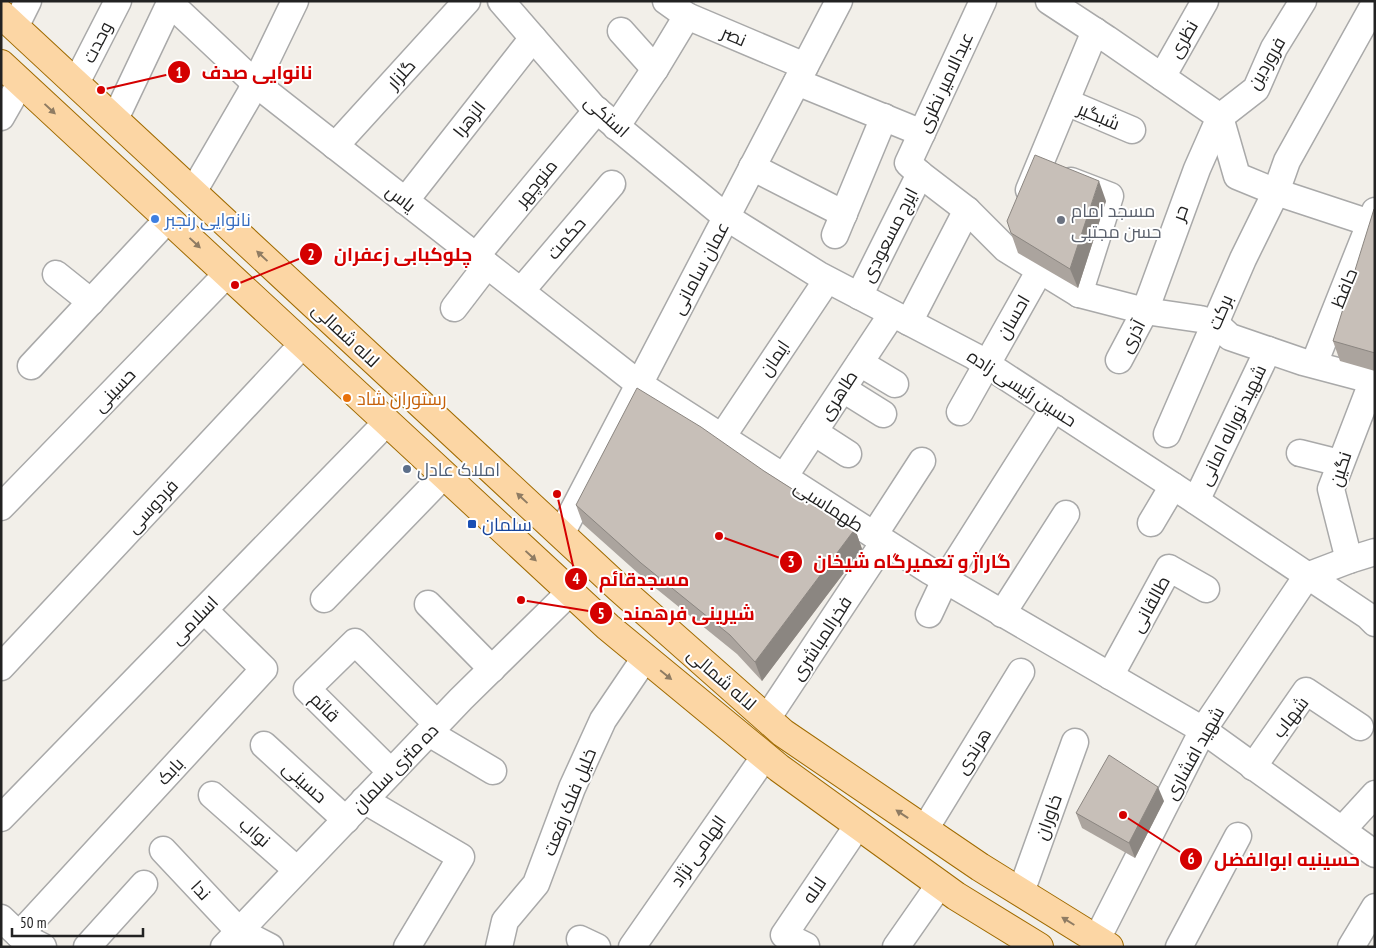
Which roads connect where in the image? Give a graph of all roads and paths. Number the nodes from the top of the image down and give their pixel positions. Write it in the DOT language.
graph roads {
  1 [pos="28,1"];
  2 [pos="118,1"];
  3 [pos="467,1"];
  4 [pos="501,1"];
  5 [pos="839,1"];
  6 [pos="983,1"];
  7 [pos="1049,1"];
  8 [pos="1205,1"];
  9 [pos="1303,1"];
  10 [pos="171,2"];
  11 [pos="293,2"];
  12 [pos="1375,4"];
  13 [pos="677,9"];
  14 [pos="1087,17"];
  15 [pos="8,20"];
  16 [pos="621,31"];
  17 [pos="533,38"];
  18 [pos="655,69"];
  19 [pos="11,73"];
  20 [pos="801,74"];
  21 [pos="1162,77"];
  22 [pos="76,83"];
  23 [pos="255,84"];
  24 [pos="1066,102"];
  25 [pos="597,110"];
  26 [pos="1,117"];
  27 [pos="884,117"];
  28 [pos="1220,117"];
  29 [pos="114,120"];
  30 [pos="616,126"];
  31 [pos="1132,130"];
  32 [pos="922,133"];
  33 [pos="335,146"];
  34 [pos="752,167"];
  35 [pos="914,168"];
  36 [pos="1038,168"];
  37 [pos="612,184"];
  38 [pos="193,192"];
  39 [pos="1276,192"];
  40 [pos="405,200"];
  41 [pos="967,210"];
  42 [pos="726,217"];
  43 [pos="1372,217"];
  44 [pos="168,219"];
  45 [pos="1006,249"];
  46 [pos="482,261"];
  47 [pos="1040,270"];
  48 [pos="56,274"];
  49 [pos="227,274"];
  50 [pos="827,280"];
  51 [pos="520,291"];
  52 [pos="1079,294"];
  53 [pos="859,296"];
  54 [pos="307,298"];
  55 [pos="91,302"];
  56 [pos="454,308"];
  57 [pos="267,310"];
  58 [pos="1145,311"];
  59 [pos="901,318"];
  60 [pos="1215,323"];
  61 [pos="304,344"];
  62 [pos="1268,350"];
  63 [pos="1119,360"];
  64 [pos="377,363"];
  65 [pos="860,363"];
  66 [pos="986,364"];
  67 [pos="1314,364"];
  68 [pos="31,366"];
  69 [pos="336,375"];
  70 [pos="1374,381"];
  71 [pos="639,384"];
  72 [pos="895,384"];
  73 [pos="843,389"];
  74 [pos="1054,408"];
  75 [pos="960,412"];
  76 [pos="883,414"];
  77 [pos="387,422"];
  78 [pos="814,432"];
  79 [pos="1167,434"];
  80 [pos="722,437"];
  81 [pos="1300,453"];
  82 [pos="848,454"];
  83 [pos="922,461"];
  84 [pos="1340,463"];
  85 [pos="444,475"];
  86 [pos="784,477"];
  87 [pos="1173,486"];
  88 [pos="1196,501"];
  89 [pos="1,507"];
  90 [pos="1066,514"];
  91 [pos="1151,523"];
  92 [pos="561,534"];
  93 [pos="879,539"];
  94 [pos="1375,552"];
  95 [pos="1349,560"];
  96 [pos="1307,576"];
  97 [pos="945,580"];
  98 [pos="1206,589"];
  99 [pos="570,592"];
  100 [pos="324,599"];
  101 [pos="428,604"];
  102 [pos="204,610"];
  103 [pos="930,614"];
  104 [pos="1002,614"];
  105 [pos="1375,623"];
  106 [pos="645,658"];
  107 [pos="1,667"];
  108 [pos="492,670"];
  109 [pos="1021,672"];
  110 [pos="1110,676"];
  111 [pos="774,708"];
  112 [pos="1360,727"];
  113 [pos="433,728"];
  114 [pos="1203,730"];
  115 [pos="1075,742"];
  116 [pos="264,745"];
  117 [pos="765,756"];
  118 [pos="1253,767"];
  119 [pos="493,771"];
  120 [pos="391,772"];
  121 [pos="1375,794"];
  122 [pos="212,795"];
  123 [pos="364,800"];
  124 [pos="1,818"];
  125 [pos="346,820"];
  126 [pos="858,825"];
  127 [pos="924,829"];
  128 [pos="1342,830"];
  129 [pos="1238,836"];
  130 [pos="163,850"];
  131 [pos="1375,854"];
  132 [pos="297,870"];
  133 [pos="993,874"];
  134 [pos="144,884"];
  135 [pos="940,884"];
  136 [pos="1022,892"];
  137 [pos="969,904"];
  138 [pos="1375,907"];
  139 [pos="10,926"];
  140 [pos="231,939"];
  141 [pos="1025,943"];
  142 [pos="1103,943"];
  143 [pos="806,946"];
  144 [pos="43,947"];
  145 [pos="87,947"];
  146 [pos="270,947"];
  147 [pos="407,947"];
  148 [pos="498,947"];
  149 [pos="632,947"];
  150 [pos="896,947"];
  151 [pos="1179,947"];
  152 [pos="1351,947"];
  1 -- 15 [label="street"];
  2 -- 22 [label="street, وحدت"];
  3 -- 33 [label="street, گلزار"];
  4 -- 17 [label="street, استکی"];
  5 -- 20 [label="street, عمان سامانی"];
  6 -- 32 [label="street, عبدالامیر نظری"];
  7 -- 14 [label="street"];
  8 -- 21 [label="street, نظری"];
  9 -- 28 [label="street, فروردین"];
  10 -- 23 [label="street, یاس"];
  10 -- 29 [label="street"];
  11 -- 23 [label="street"];
  12 -- 39 [label="street, برکت"];
  13 -- 18 [label="street"];
  13 -- 20 [label="street, نصر"];
  14 -- 21 [label="street"];
  14 -- 24 [label="street"];
  15 -- 22 [label="main road, لاله شمالی"];
  16 -- 18 [label="street"];
  17 -- 25 [label="street, استکی"];
  17 -- 40 [label="street, الزهرا"];
  18 -- 30 [label="street"];
  19 -- 26 [label="street"];
  19 -- 44 [label="main road, لاله شمالی, one-way"];
  20 -- 27 [label="street, نصر"];
  20 -- 34 [label="street, عمان سامانی"];
  21 -- 28 [label="street"];
  22 -- 29 [label="main road, لاله شمالی"];
  23 -- 33 [label="street, یاس"];
  23 -- 38 [label="street"];
  24 -- 31 [label="street, شبگیر"];
  24 -- 36 [label="street"];
  25 -- 30 [label="street, استکی"];
  25 -- 46 [label="street, منوچهر"];
  27 -- 32 [label="street, نصر"];
  27 -- 34 [label="street"];
  28 -- 39 [label="street"];
  28 -- 58 [label="street, حر"];
  29 -- 38 [label="main road, لاله شمالی"];
  30 -- 42 [label="street, استکی"];
  32 -- 35 [label="street, عبدالامیر نظری"];
  33 -- 40 [label="street, یاس"];
  34 -- 42 [label="street, عمان سامانی"];
  35 -- 41 [label="street"];
  35 -- 53 [label="street, ایرج مسعودی"];
  36 -- 45 [label="street"];
  36 -- 52 [label="street"];
  37 -- 51 [label="street, حکمت"];
  54 -- 38 [label="main road, لاله شمالی, one-way"];
  39 -- 43 [label="street"];
  39 -- 60 [label="street, برکت"];
  40 -- 46 [label="street, یاس"];
  41 -- 45 [label="street"];
  41 -- 59 [label="street, طاهری"];
  42 -- 50 [label="street, حسین رئیسی زاده"];
  42 -- 71 [label="street, عمان سامانی"];
  43 -- 67 [label="street, حافظ"];
  44 -- 49 [label="main road, لاله شمالی, one-way"];
  44 -- 55 [label="street"];
  45 -- 47 [label="street"];
  46 -- 51 [label="street, یاس"];
  46 -- 56 [label="street, منوچهر"];
  47 -- 52 [label="street"];
  47 -- 66 [label="street, احسان"];
  48 -- 55 [label="street"];
  49 -- 57 [label="main road, لاله شمالی"];
  49 -- 89 [label="street, حسینی"];
  50 -- 53 [label="street, حسین رئیسی زاده"];
  50 -- 80 [label="street, ایمان"];
  51 -- 71 [label="street, یاس"];
  52 -- 58 [label="street"];
  53 -- 59 [label="street, حسین رئیسی زاده"];
  54 -- 57 [label="main road"];
  54 -- 64 [label="main road, لاله شمالی"];
  55 -- 68 [label="street"];
  57 -- 61 [label="main road, لاله شمالی"];
  58 -- 60 [label="street"];
  58 -- 63 [label="street, آذری"];
  59 -- 65 [label="street, طاهری"];
  59 -- 66 [label="street, حسین رئیسی زاده"];
  60 -- 62 [label="street"];
  60 -- 79 [label="street, برکت"];
  61 -- 69 [label="main road, لاله شمالی"];
  61 -- 107 [label="street, فردوسی"];
  62 -- 67 [label="street"];
  62 -- 88 [label="street, شهید نوراله امانی"];
  64 -- 69 [label="main road"];
  92 -- 64 [label="main road, لاله شمالی, one-way"];
  65 -- 72 [label="street"];
  65 -- 73 [label="street, طاهری"];
  66 -- 74 [label="street, حسین رئیسی زاده"];
  66 -- 75 [label="street, احسان"];
  67 -- 70 [label="street"];
  69 -- 77 [label="main road, لاله شمالی"];
  70 -- 84 [label="street, نگین"];
  71 -- 80 [label="street, طهماسبی"];
  71 -- 92 [label="street, عمان سامانی"];
  73 -- 76 [label="street"];
  73 -- 78 [label="street, طاهری"];
  74 -- 87 [label="street, حسین رئیسی زاده"];
  74 -- 97 [label="street"];
  77 -- 85 [label="main road, لاله شمالی"];
  77 -- 102 [label="street, اسلامی"];
  78 -- 82 [label="street"];
  78 -- 86 [label="street, طاهری"];
  80 -- 86 [label="street, طهماسبی"];
  81 -- 84 [label="street"];
  83 -- 93 [label="street, فخرالمباشری"];
  84 -- 95 [label="street, نگین"];
  85 -- 99 [label="main road, لاله شمالی, one-way"];
  85 -- 100 [label="street"];
  86 -- 93 [label="street, طهماسبی"];
  87 -- 88 [label="street, حسین رئیسی زاده"];
  87 -- 91 [label="street"];
  88 -- 96 [label="street, حسین رئیسی زاده"];
  90 -- 104 [label="street"];
  127 -- 92 [label="main road, لاله شمالی, one-way"];
  93 -- 97 [label="street, طهماسبی"];
  93 -- 111 [label="street, فخرالمباشری"];
  94 -- 95 [label="street"];
  95 -- 96 [label="street"];
  96 -- 105 [label="street, حسین رئیسی زاده"];
  96 -- 114 [label="street, شهید افشاری"];
  97 -- 103 [label="street"];
  97 -- 104 [label="street, طهماسبی"];
  98 -- 110 [label="street, طالقانی"];
  99 -- 106 [label="main road, لاله شمالی"];
  99 -- 108 [label="street, ده متری سلمان"];
  101 -- 108 [label="street"];
  102 -- 124 [label="street, اسلامی"];
  102 -- 139 [label="street, بابک"];
  104 -- 110 [label="street, طهماسبی"];
  106 -- 117 [label="main road, لاله شمالی, one-way"];
  106 -- 148 [label="street, خلیل فلک رفعت"];
  108 -- 113 [label="street, ده متری سلمان"];
  109 -- 127 [label="street, هرندی"];
  110 -- 114 [label="street, طهماسبی"];
  112 -- 118 [label="street, شهاب"];
  113 -- 119 [label="street"];
  113 -- 120 [label="street, ده متری سلمان"];
  113 -- 120 [label="street, قائم"];
  114 -- 118 [label="street, طهماسبی"];
  114 -- 142 [label="street, شهید افشاری"];
  115 -- 136 [label="street, خاوران"];
  116 -- 125 [label="street, حسینی"];
  117 -- 126 [label="main road, لاله شمالی"];
  117 -- 149 [label="street, الهامی نژاد"];
  118 -- 128 [label="street, طهماسبی"];
  120 -- 123 [label="street, ده متری سلمان"];
  121 -- 128 [label="street"];
  122 -- 132 [label="street, نواب"];
  123 -- 125 [label="street, ده متری سلمان"];
  123 -- 147 [label="street"];
  125 -- 132 [label="street, ده متری سلمان"];
  126 -- 135 [label="main road, لاله شمالی"];
  126 -- 143 [label="street, لاله"];
  127 -- 133 [label="main road, لاله شمالی"];
  128 -- 131 [label="street, طهماسبی"];
  129 -- 151 [label="street"];
  130 -- 140 [label="street, ندا"];
  132 -- 140 [label="street, ده متری سلمان"];
  133 -- 136 [label="main road, لاله شمالی"];
  133 -- 137 [label="main road"];
  134 -- 145 [label="street"];
  135 -- 137 [label="main road, لاله شمالی"];
  135 -- 150 [label="street"];
  142 -- 136 [label="main road, لاله شمالی, one-way"];
  137 -- 141 [label="main road, لاله شمالی"];
  138 -- 152 [label="street"];
  139 -- 144 [label="street"];
  140 -- 146 [label="street, ندا"];
}
